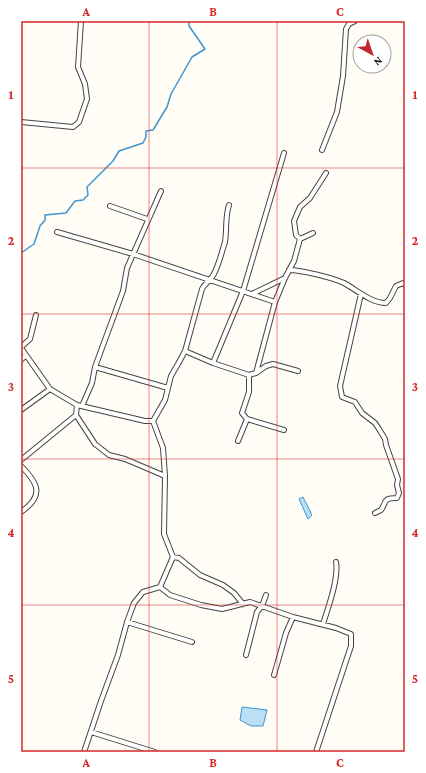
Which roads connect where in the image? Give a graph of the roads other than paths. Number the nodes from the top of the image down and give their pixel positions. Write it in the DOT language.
graph roads {
  1 [pos="81,21"];
  2 [pos="355,21"];
  3 [pos="21,122"];
  4 [pos="322,150"];
  5 [pos="284,153"];
  6 [pos="326,173"];
  7 [pos="161,191"];
  8 [pos="229,205"];
  9 [pos="110,206"];
  10 [pos="147,219"];
  11 [pos="57,232"];
  12 [pos="313,233"];
  13 [pos="300,239"];
  14 [pos="134,254"];
  15 [pos="290,270"];
  16 [pos="285,278"];
  17 [pos="210,280"];
  18 [pos="405,285"];
  19 [pos="243,291"];
  20 [pos="252,294"];
  21 [pos="361,294"];
  22 [pos="275,302"];
  23 [pos="36,315"];
  24 [pos="21,348"];
  25 [pos="185,351"];
  26 [pos="26,355"];
  27 [pos="21,360"];
  28 [pos="213,362"];
  29 [pos="95,367"];
  30 [pos="298,371"];
  31 [pos="256,373"];
  32 [pos="249,375"];
  33 [pos="168,388"];
  34 [pos="50,389"];
  35 [pos="79,406"];
  36 [pos="21,410"];
  37 [pos="76,415"];
  38 [pos="247,419"];
  39 [pos="153,421"];
  40 [pos="284,430"];
  41 [pos="238,441"];
  42 [pos="21,460"];
  43 [pos="21,466"];
  44 [pos="165,476"];
  45 [pos="21,512"];
  46 [pos="375,513"];
  47 [pos="173,557"];
  48 [pos="336,562"];
  49 [pos="160,587"];
  50 [pos="266,595"];
  51 [pos="243,604"];
  52 [pos="262,606"];
  53 [pos="293,617"];
  54 [pos="127,622"];
  55 [pos="323,624"];
  56 [pos="192,642"];
  57 [pos="246,655"];
  58 [pos="274,675"];
  59 [pos="91,732"];
  60 [pos="84,752"];
  61 [pos="155,752"];
  62 [pos="316,752"];
  1 -- 3 [label="street"];
  2 -- 4 [label="street"];
  5 -- 19 [label="street"];
  6 -- 13 [label="street"];
  7 -- 10 [label="street"];
  8 -- 17 [label="street"];
  9 -- 10 [label="street"];
  10 -- 14 [label="street"];
  11 -- 14 [label="street"];
  12 -- 13 [label="street"];
  13 -- 15 [label="street"];
  14 -- 17 [label="street"];
  14 -- 29 [label="street"];
  15 -- 16 [label="street"];
  15 -- 21 [label="street"];
  16 -- 20 [label="street"];
  16 -- 22 [label="street"];
  17 -- 19 [label="street"];
  17 -- 25 [label="street"];
  18 -- 21 [label="street"];
  19 -- 20 [label="street"];
  19 -- 28 [label="street"];
  20 -- 22 [label="street"];
  21 -- 46 [label="street"];
  22 -- 31 [label="street"];
  23 -- 24 [label="street"];
  24 -- 26 [label="street"];
  25 -- 28 [label="street"];
  25 -- 33 [label="street"];
  26 -- 27 [label="street"];
  26 -- 34 [label="street"];
  28 -- 32 [label="street"];
  29 -- 33 [label="street"];
  29 -- 35 [label="street"];
  30 -- 31 [label="street"];
  31 -- 32 [label="street"];
  32 -- 38 [label="street"];
  33 -- 39 [label="street"];
  34 -- 35 [label="street"];
  34 -- 36 [label="street"];
  35 -- 37 [label="street"];
  35 -- 39 [label="street"];
  37 -- 42 [label="street"];
  37 -- 44 [label="street"];
  38 -- 40 [label="street"];
  38 -- 41 [label="street"];
  39 -- 44 [label="street"];
  43 -- 45 [label="street"];
  44 -- 47 [label="street"];
  47 -- 49 [label="street"];
  47 -- 51 [label="street"];
  48 -- 55 [label="street"];
  49 -- 51 [label="street"];
  49 -- 54 [label="street"];
  50 -- 52 [label="street"];
  51 -- 52 [label="street"];
  52 -- 53 [label="street"];
  52 -- 57 [label="street"];
  53 -- 55 [label="street"];
  53 -- 58 [label="street"];
  54 -- 56 [label="street"];
  54 -- 59 [label="street"];
  55 -- 62 [label="street"];
  59 -- 60 [label="street"];
  59 -- 61 [label="street"];
}
